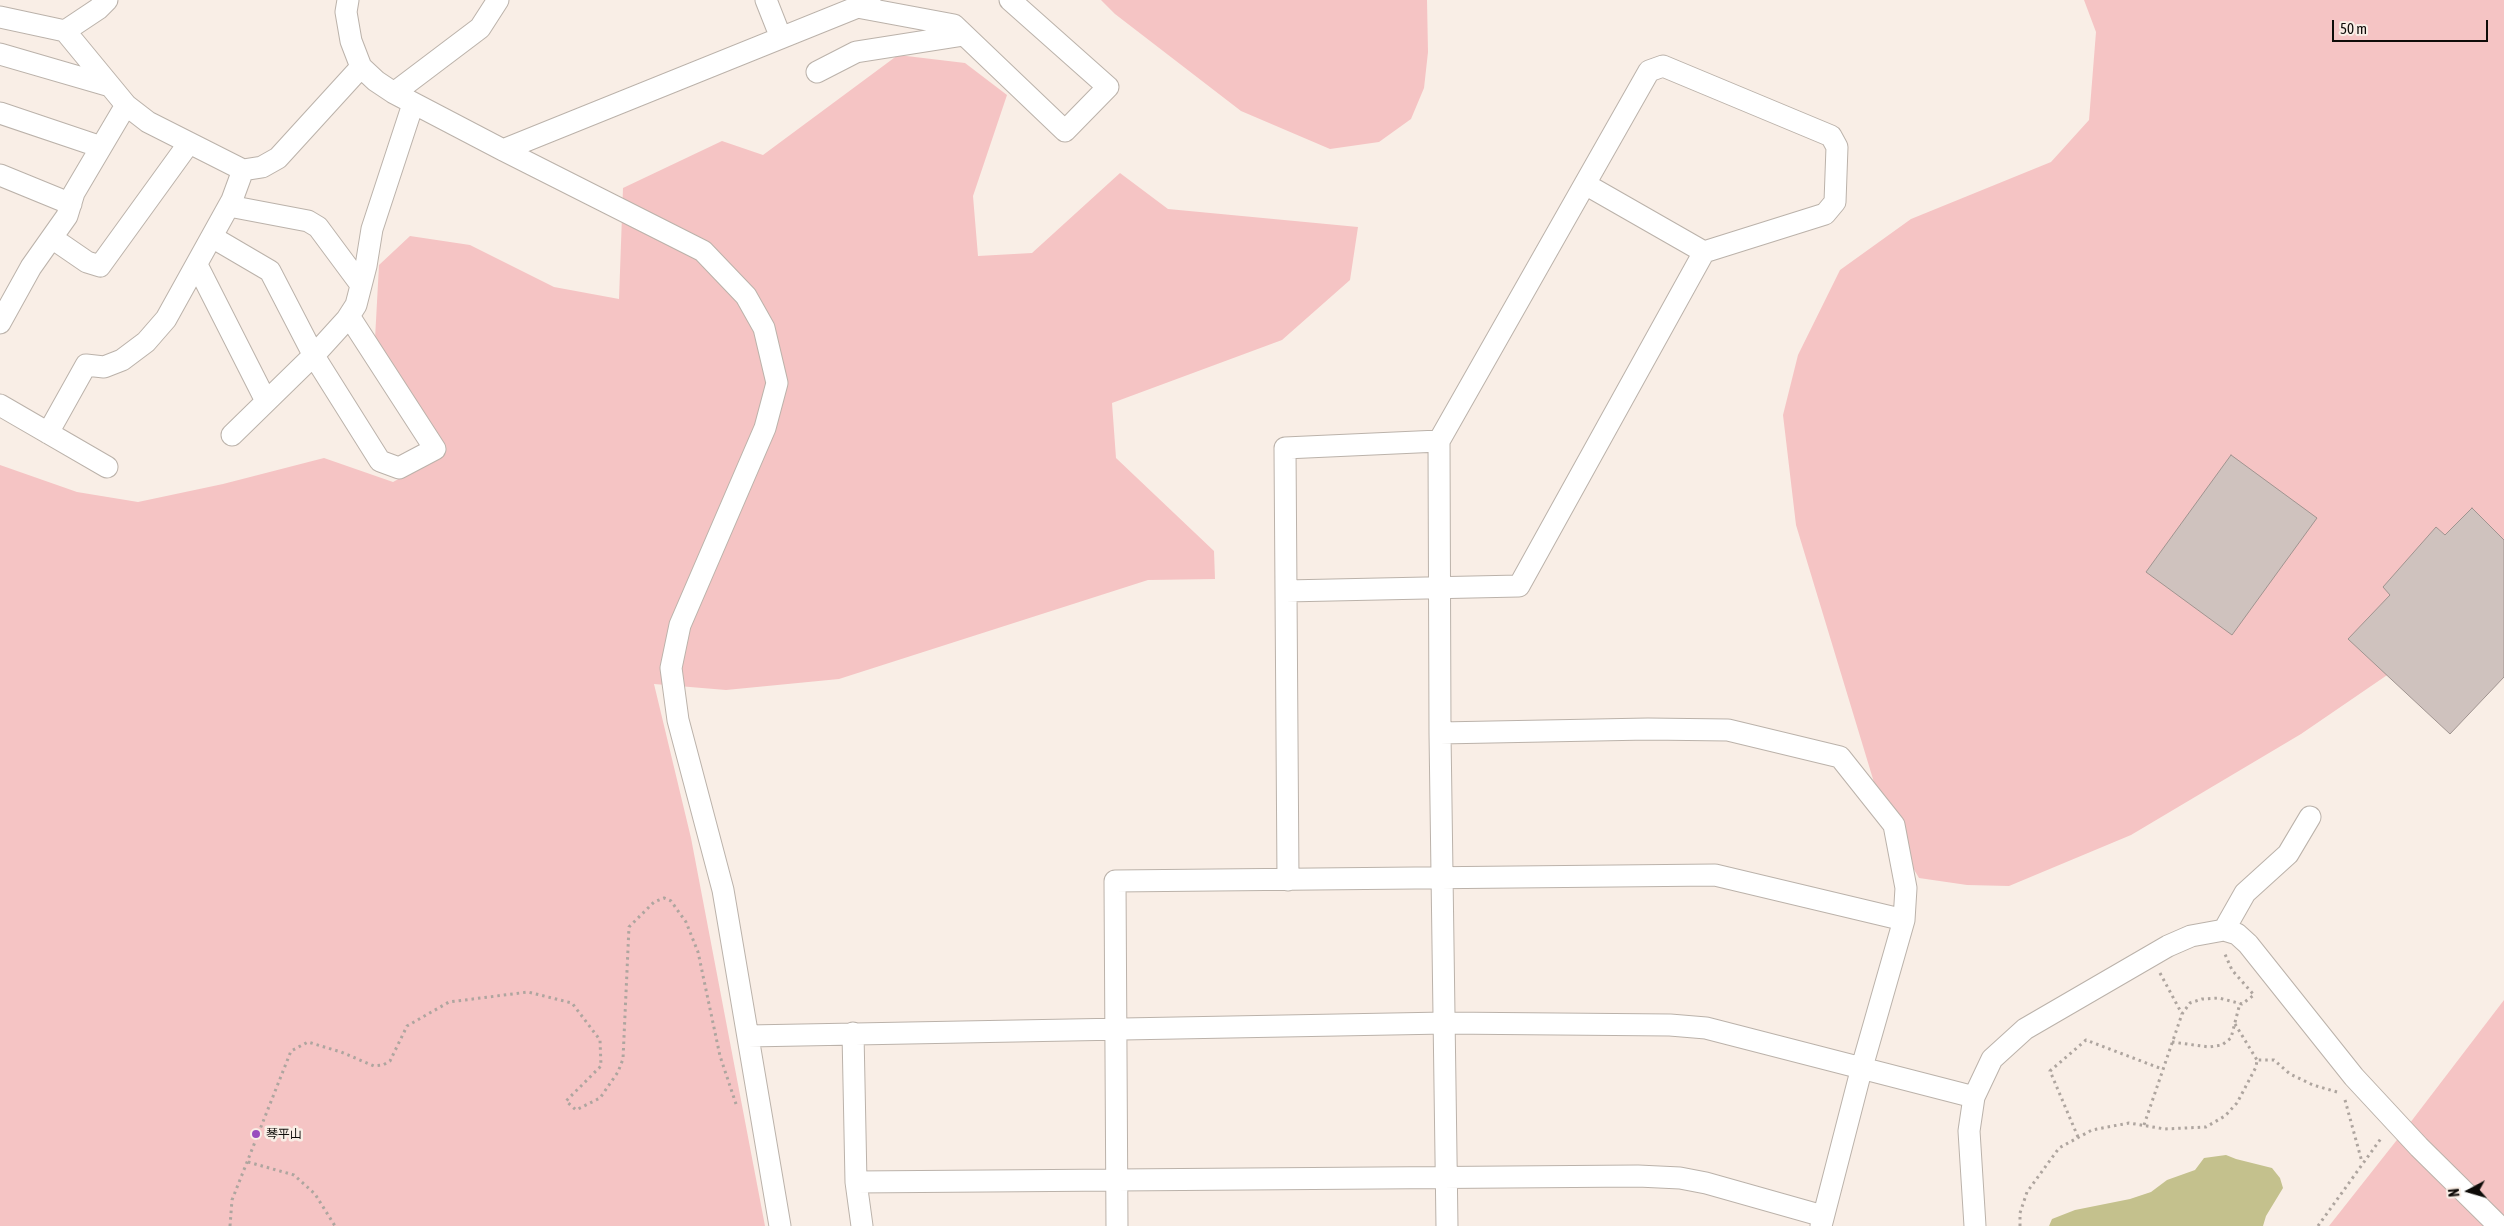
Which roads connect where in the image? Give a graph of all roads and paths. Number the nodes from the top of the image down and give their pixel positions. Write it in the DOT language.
graph roads {
  1 [pos="108,0"];
  2 [pos="348,0"];
  3 [pos="498,0"];
  4 [pos="766,0"];
  5 [pos="1010,0"];
  6 [pos="866,4"];
  7 [pos="0,17"];
  8 [pos="66,31"];
  9 [pos="964,35"];
  10 [pos="781,38"];
  11 [pos="0,54"];
  12 [pos="360,67"];
  13 [pos="817,72"];
  14 [pos="110,86"];
  15 [pos="394,93"];
  16 [pos="126,104"];
  17 [pos="413,104"];
  18 [pos="0,113"];
  19 [pos="189,143"];
  20 [pos="101,147"];
  21 [pos="502,150"];
  22 [pos="243,170"];
  23 [pos="0,175"];
  24 [pos="1585,184"];
  25 [pos="71,204"];
  26 [pos="229,206"];
  27 [pos="212,237"];
  28 [pos="52,238"];
  29 [pos="1704,252"];
  30 [pos="197,265"];
  31 [pos="361,285"];
  32 [pos="349,316"];
  33 [pos="0,323"];
  34 [pos="314,356"];
  35 [pos="266,401"];
  36 [pos="0,405"];
  37 [pos="48,433"];
  38 [pos="232,435"];
  39 [pos="1439,441"];
  40 [pos="107,467"];
  41 [pos="1440,588"];
  42 [pos="1286,591"];
  43 [pos="1440,733"];
  44 [pos="2310,817"];
  45 [pos="1442,878"];
  46 [pos="1288,880"];
  47 [pos="1904,920"];
  48 [pos="2224,930"];
  49 [pos="2151,956"];
  50 [pos="2240,1003"];
  51 [pos="2182,1014"];
  52 [pos="1445,1023"];
  53 [pos="2235,1024"];
  54 [pos="1116,1028"];
  55 [pos="853,1033"];
  56 [pos="748,1036"];
  57 [pos="2172,1042"];
  58 [pos="2257,1060"];
  59 [pos="1862,1067"];
  60 [pos="2162,1069"];
  61 [pos="1974,1097"];
  62 [pos="737,1109"];
  63 [pos="2395,1121"];
  64 [pos="2144,1125"];
  65 [pos="2078,1137"];
  66 [pos="248,1162"];
  67 [pos="2362,1162"];
  68 [pos="1447,1178"];
  69 [pos="1116,1180"];
  70 [pos="856,1182"];
  71 [pos="1822,1221"];
  72 [pos="230,1226"];
  73 [pos="335,1226"];
  74 [pos="780,1226"];
  75 [pos="862,1226"];
  76 [pos="1117,1226"];
  77 [pos="1448,1226"];
  78 [pos="1975,1226"];
  79 [pos="2020,1226"];
  80 [pos="2318,1226"];
  81 [pos="2499,1226"];
  1 -- 8 [label="street"];
  2 -- 12 [label="street"];
  3 -- 15 [label="street"];
  4 -- 10 [label="street"];
  5 -- 9 [label="street"];
  6 -- 9 [label="street"];
  6 -- 10 [label="street"];
  7 -- 8 [label="street"];
  8 -- 14 [label="street"];
  9 -- 13 [label="street"];
  10 -- 21 [label="street"];
  11 -- 14 [label="street"];
  12 -- 15 [label="street"];
  12 -- 22 [label="street"];
  14 -- 16 [label="street"];
  15 -- 17 [label="street"];
  16 -- 19 [label="street"];
  16 -- 20 [label="street"];
  17 -- 21 [label="street"];
  17 -- 31 [label="street"];
  18 -- 20 [label="street"];
  19 -- 22 [label="street"];
  19 -- 28 [label="street"];
  20 -- 25 [label="street"];
  21 -- 56 [label="street"];
  22 -- 26 [label="street"];
  23 -- 25 [label="street"];
  24 -- 29 [label="street"];
  24 -- 29 [label="street"];
  24 -- 39 [label="street"];
  25 -- 28 [label="street"];
  26 -- 27 [label="street"];
  26 -- 31 [label="street"];
  27 -- 30 [label="street"];
  27 -- 34 [label="street"];
  28 -- 33 [label="street"];
  29 -- 41 [label="street"];
  30 -- 35 [label="street"];
  30 -- 37 [label="street"];
  31 -- 32 [label="street"];
  32 -- 34 [label="street"];
  32 -- 34 [label="street"];
  34 -- 35 [label="street"];
  35 -- 38 [label="street"];
  36 -- 37 [label="street"];
  37 -- 40 [label="street"];
  39 -- 41 [label="street"];
  39 -- 42 [label="street"];
  41 -- 42 [label="street"];
  41 -- 43 [label="street"];
  42 -- 46 [label="street"];
  43 -- 45 [label="street"];
  43 -- 47 [label="street"];
  44 -- 48 [label="street"];
  45 -- 46 [label="street"];
  45 -- 47 [label="street"];
  45 -- 52 [label="street"];
  46 -- 54 [label="street"];
  47 -- 59 [label="street"];
  48 -- 49 [label="street"];
  48 -- 50 [label="path"];
  48 -- 63 [label="street"];
  49 -- 51 [label="path"];
  49 -- 61 [label="street"];
  50 -- 51 [label="path"];
  50 -- 53 [label="path"];
  51 -- 57 [label="path"];
  52 -- 54 [label="street"];
  52 -- 59 [label="street"];
  52 -- 68 [label="street"];
  53 -- 57 [label="path"];
  53 -- 58 [label="path"];
  54 -- 55 [label="street"];
  54 -- 69 [label="street"];
  55 -- 56 [label="street"];
  55 -- 70 [label="street"];
  56 -- 74 [label="street"];
  57 -- 60 [label="path"];
  58 -- 64 [label="path"];
  58 -- 67 [label="path"];
  59 -- 61 [label="street"];
  59 -- 71 [label="street"];
  60 -- 64 [label="path"];
  60 -- 65 [label="path"];
  61 -- 78 [label="street"];
  62 -- 66 [label="path"];
  63 -- 67 [label="path"];
  63 -- 81 [label="street"];
  64 -- 65 [label="path"];
  65 -- 79 [label="path"];
  66 -- 72 [label="path"];
  66 -- 73 [label="path"];
  67 -- 80 [label="path"];
  68 -- 69 [label="street"];
  68 -- 71 [label="street"];
  68 -- 77 [label="street"];
  69 -- 70 [label="street"];
  69 -- 76 [label="street"];
  70 -- 75 [label="street"];
}
